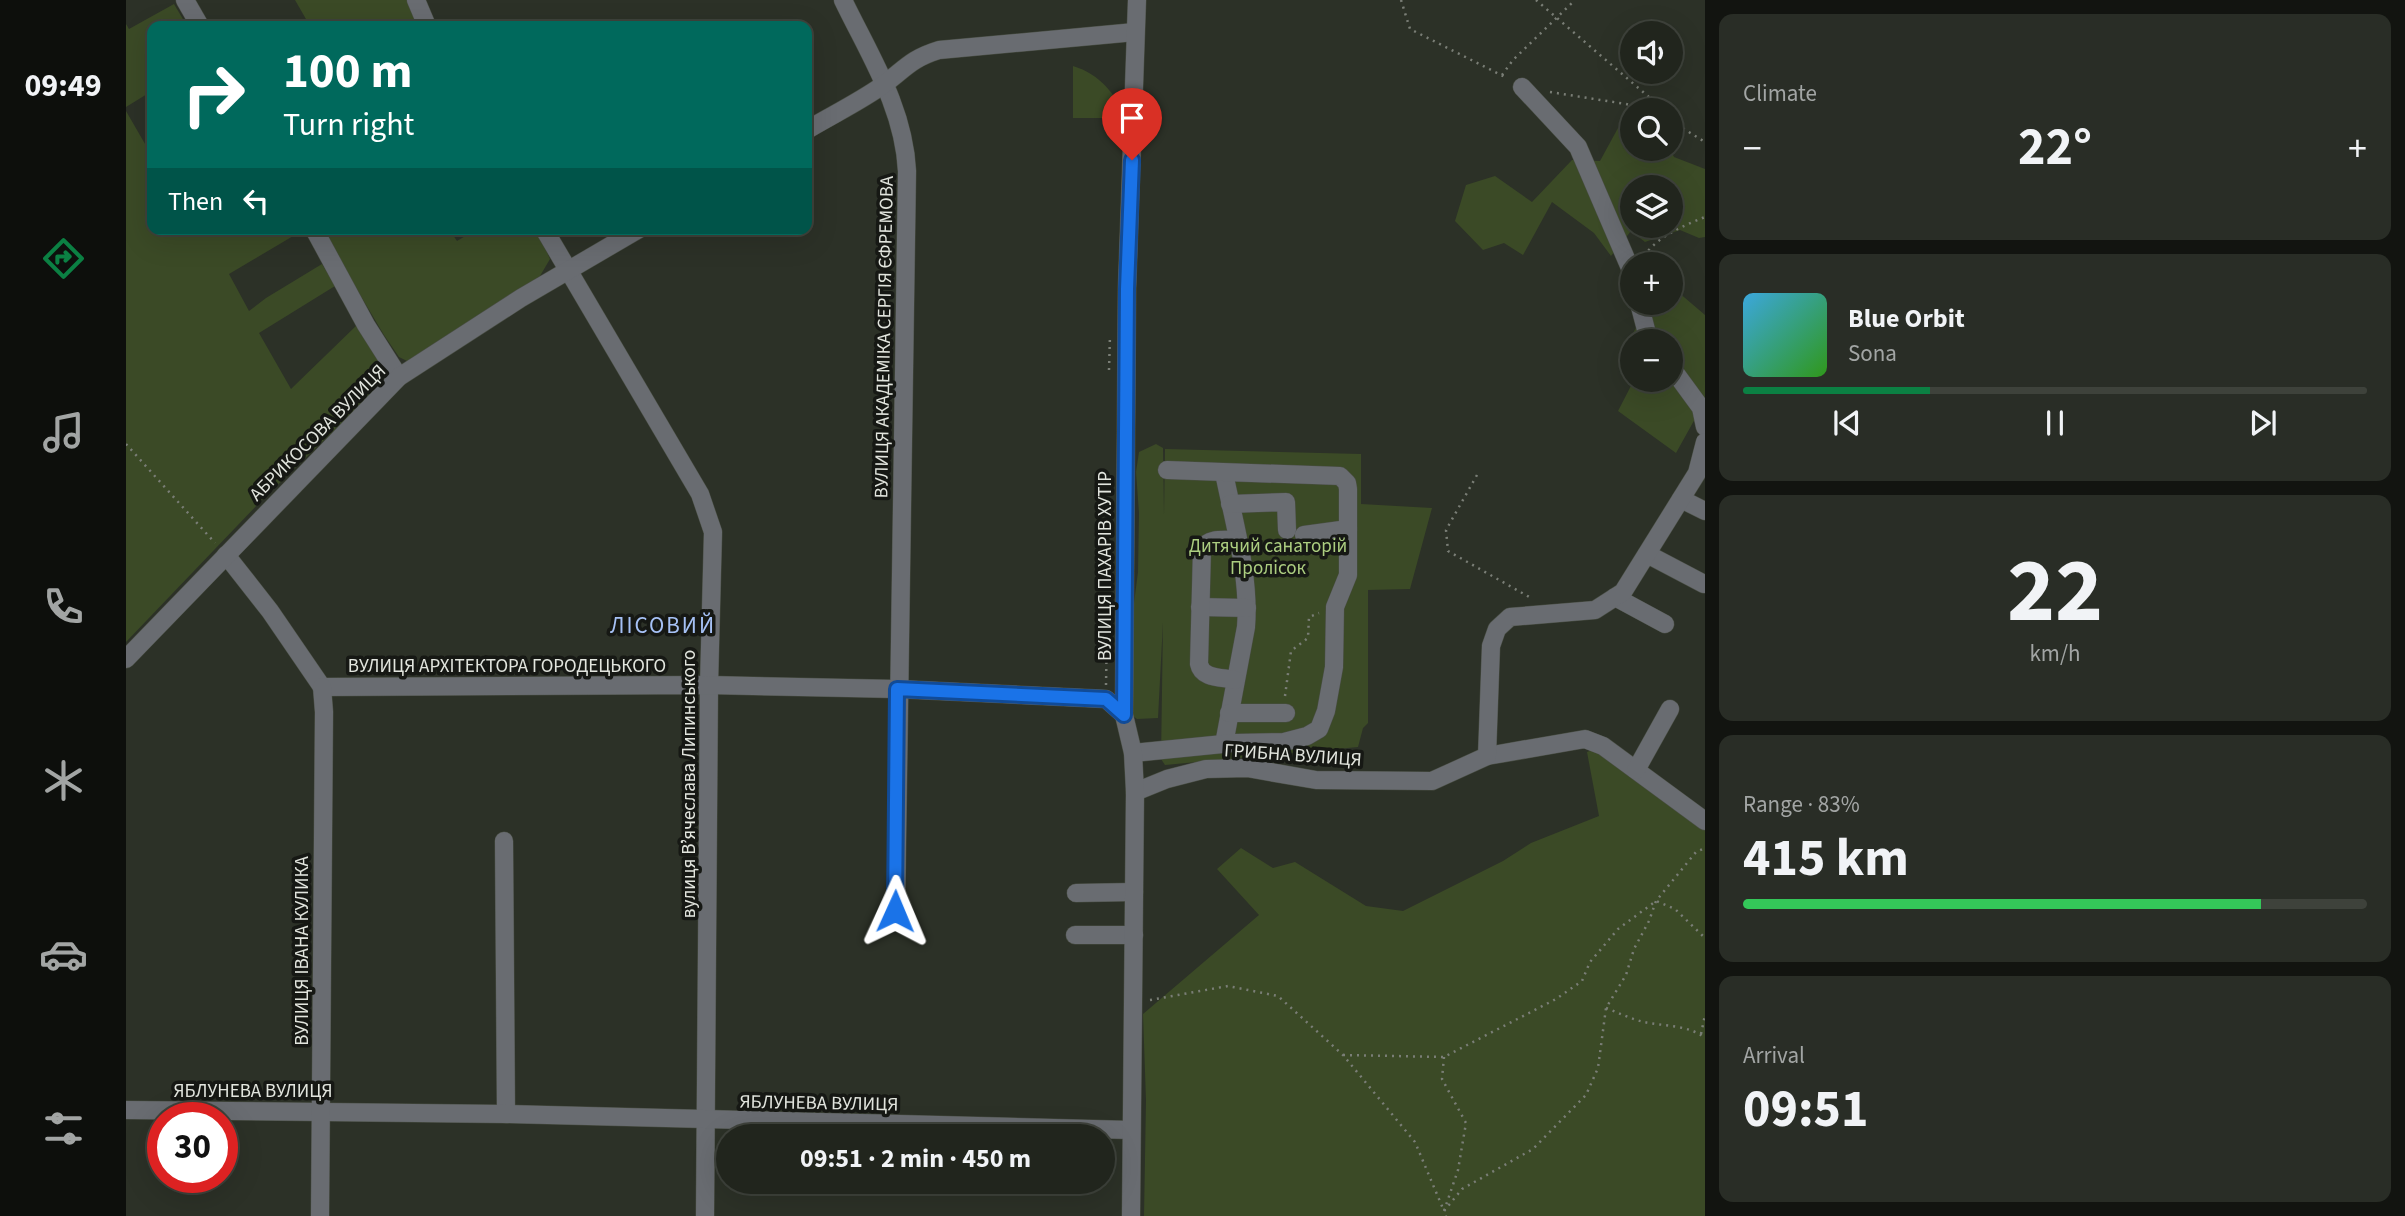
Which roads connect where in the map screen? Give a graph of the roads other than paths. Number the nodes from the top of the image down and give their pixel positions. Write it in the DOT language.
graph roads {
  1 [pos="186,0"];
  2 [pos="416,0"];
  3 [pos="843,0"];
  4 [pos="1137,0"];
  5 [pos="197,21"];
  6 [pos="425,21"];
  7 [pos="1135,32"];
  8 [pos="884,85"];
  9 [pos="1522,87"];
  10 [pos="812,127"];
  11 [pos="317,235"];
  12 [pos="548,235"];
  13 [pos="629,235"];
  14 [pos="1623,252"];
  15 [pos="569,271"];
  16 [pos="399,377"];
  17 [pos="1683,383"];
  18 [pos="1705,427"];
  19 [pos="1705,442"];
  20 [pos="1167,470"];
  21 [pos="1224,473"];
  22 [pos="1681,499"];
  23 [pos="1230,504"];
  24 [pos="1705,511"];
  25 [pos="1348,529"];
  26 [pos="1237,540"];
  27 [pos="1647,554"];
  28 [pos="226,555"];
  29 [pos="1704,584"];
  30 [pos="1615,597"];
  31 [pos="1200,607"];
  32 [pos="1247,608"];
  33 [pos="1665,624"];
  34 [pos="126,659"];
  35 [pos="1235,680"];
  36 [pos="709,685"];
  37 [pos="322,687"];
  38 [pos="897,689"];
  39 [pos="1670,709"];
  40 [pos="1229,713"];
  41 [pos="1124,715"];
  42 [pos="1269,716"];
  43 [pos="1224,744"];
  44 [pos="1133,753"];
  45 [pos="1488,756"];
  46 [pos="1636,770"];
  47 [pos="1135,792"];
  48 [pos="1705,821"];
  49 [pos="504,841"];
  50 [pos="1134,892"];
  51 [pos="1076,893"];
  52 [pos="895,911"];
  53 [pos="1076,935"];
  54 [pos="1134,935"];
  55 [pos="126,1110"];
  56 [pos="321,1110"];
  57 [pos="506,1114"];
  58 [pos="707,1120"];
  59 [pos="1132,1130"];
  60 [pos="320,1216"];
  61 [pos="705,1216"];
  62 [pos="1131,1216"];
  1 -- 5 [label="street"];
  2 -- 6 [label="street"];
  3 -- 8 [label="street, ВУЛИЦЯ АКАДЕМІКА СЕРГІЯ ЄФРЕМОВА"];
  4 -- 7 [label="street, ВУЛИЦЯ ПАХАРІВ ХУТІР"];
  7 -- 8 [label="street"];
  7 -- 41 [label="street, ВУЛИЦЯ ПАХАРІВ ХУТІР"];
  8 -- 10 [label="street"];
  8 -- 38 [label="street, ВУЛИЦЯ АКАДЕМІКА СЕРГІЯ ЄФРЕМОВА"];
  9 -- 14 [label="street"];
  11 -- 16 [label="street"];
  12 -- 15 [label="street, вулиця Вʼячеслава Липинського"];
  13 -- 15 [label="street, АБРИКОСОВА ВУЛИЦЯ"];
  15 -- 16 [label="street, АБРИКОСОВА ВУЛИЦЯ"];
  15 -- 36 [label="street, вулиця Вʼячеслава Липинського"];
  16 -- 28 [label="street, АБРИКОСОВА ВУЛИЦЯ"];
  17 -- 18 [label="street"];
  19 -- 22 [label="street"];
  20 -- 21 [label="street"];
  21 -- 23 [label="street"];
  21 -- 25 [label="street"];
  22 -- 24 [label="street"];
  22 -- 27 [label="street"];
  23 -- 25 [label="street"];
  23 -- 26 [label="street"];
  25 -- 43 [label="street"];
  26 -- 31 [label="street"];
  26 -- 32 [label="street"];
  27 -- 29 [label="street"];
  27 -- 30 [label="street"];
  28 -- 34 [label="street, АБРИКОСОВА ВУЛИЦЯ"];
  28 -- 37 [label="street, ВУЛИЦЯ АРХІТЕКТОРА ГОРОДЕЦЬКОГО"];
  30 -- 33 [label="street"];
  30 -- 45 [label="street"];
  31 -- 32 [label="street"];
  31 -- 35 [label="street"];
  32 -- 35 [label="street"];
  35 -- 40 [label="street"];
  36 -- 37 [label="street, ВУЛИЦЯ АРХІТЕКТОРА ГОРОДЕЦЬКОГО"];
  36 -- 38 [label="street, ВУЛИЦЯ АРХІТЕКТОРА ГОРОДЕЦЬКОГО"];
  36 -- 58 [label="street, вулиця Вʼячеслава Липинського"];
  37 -- 56 [label="street, ВУЛИЦЯ ІВАНА КУЛИКА"];
  38 -- 41 [label="street, ВУЛИЦЯ АРХІТЕКТОРА ГОРОДЕЦЬКОГО"];
  38 -- 52 [label="street"];
  39 -- 46 [label="street"];
  40 -- 42 [label="street"];
  40 -- 43 [label="street"];
  41 -- 44 [label="street, ВУЛИЦЯ ПАХАРІВ ХУТІР"];
  43 -- 44 [label="street"];
  44 -- 47 [label="street, ВУЛИЦЯ ПАХАРІВ ХУТІР"];
  45 -- 46 [label="street, ГРИБНА ВУЛИЦЯ"];
  45 -- 47 [label="street, ГРИБНА ВУЛИЦЯ"];
  46 -- 48 [label="street, ГРИБНА ВУЛИЦЯ"];
  47 -- 50 [label="street, ВУЛИЦЯ ПАХАРІВ ХУТІР"];
  49 -- 57 [label="street"];
  50 -- 51 [label="street"];
  50 -- 54 [label="street, ВУЛИЦЯ ПАХАРІВ ХУТІР"];
  53 -- 54 [label="street"];
  54 -- 59 [label="street, ВУЛИЦЯ ПАХАРІВ ХУТІР"];
  55 -- 56 [label="street, ЯБЛУНЕВА ВУЛИЦЯ"];
  56 -- 57 [label="street, ЯБЛУНЕВА ВУЛИЦЯ"];
  56 -- 60 [label="street, ВУЛИЦЯ ІВАНА КУЛИКА"];
  57 -- 58 [label="street, ЯБЛУНЕВА ВУЛИЦЯ"];
  58 -- 59 [label="street, ЯБЛУНЕВА ВУЛИЦЯ"];
  58 -- 61 [label="street, вулиця Вʼячеслава Липинського"];
  59 -- 62 [label="street, ВУЛИЦЯ ПАХАРІВ ХУТІР"];
}
